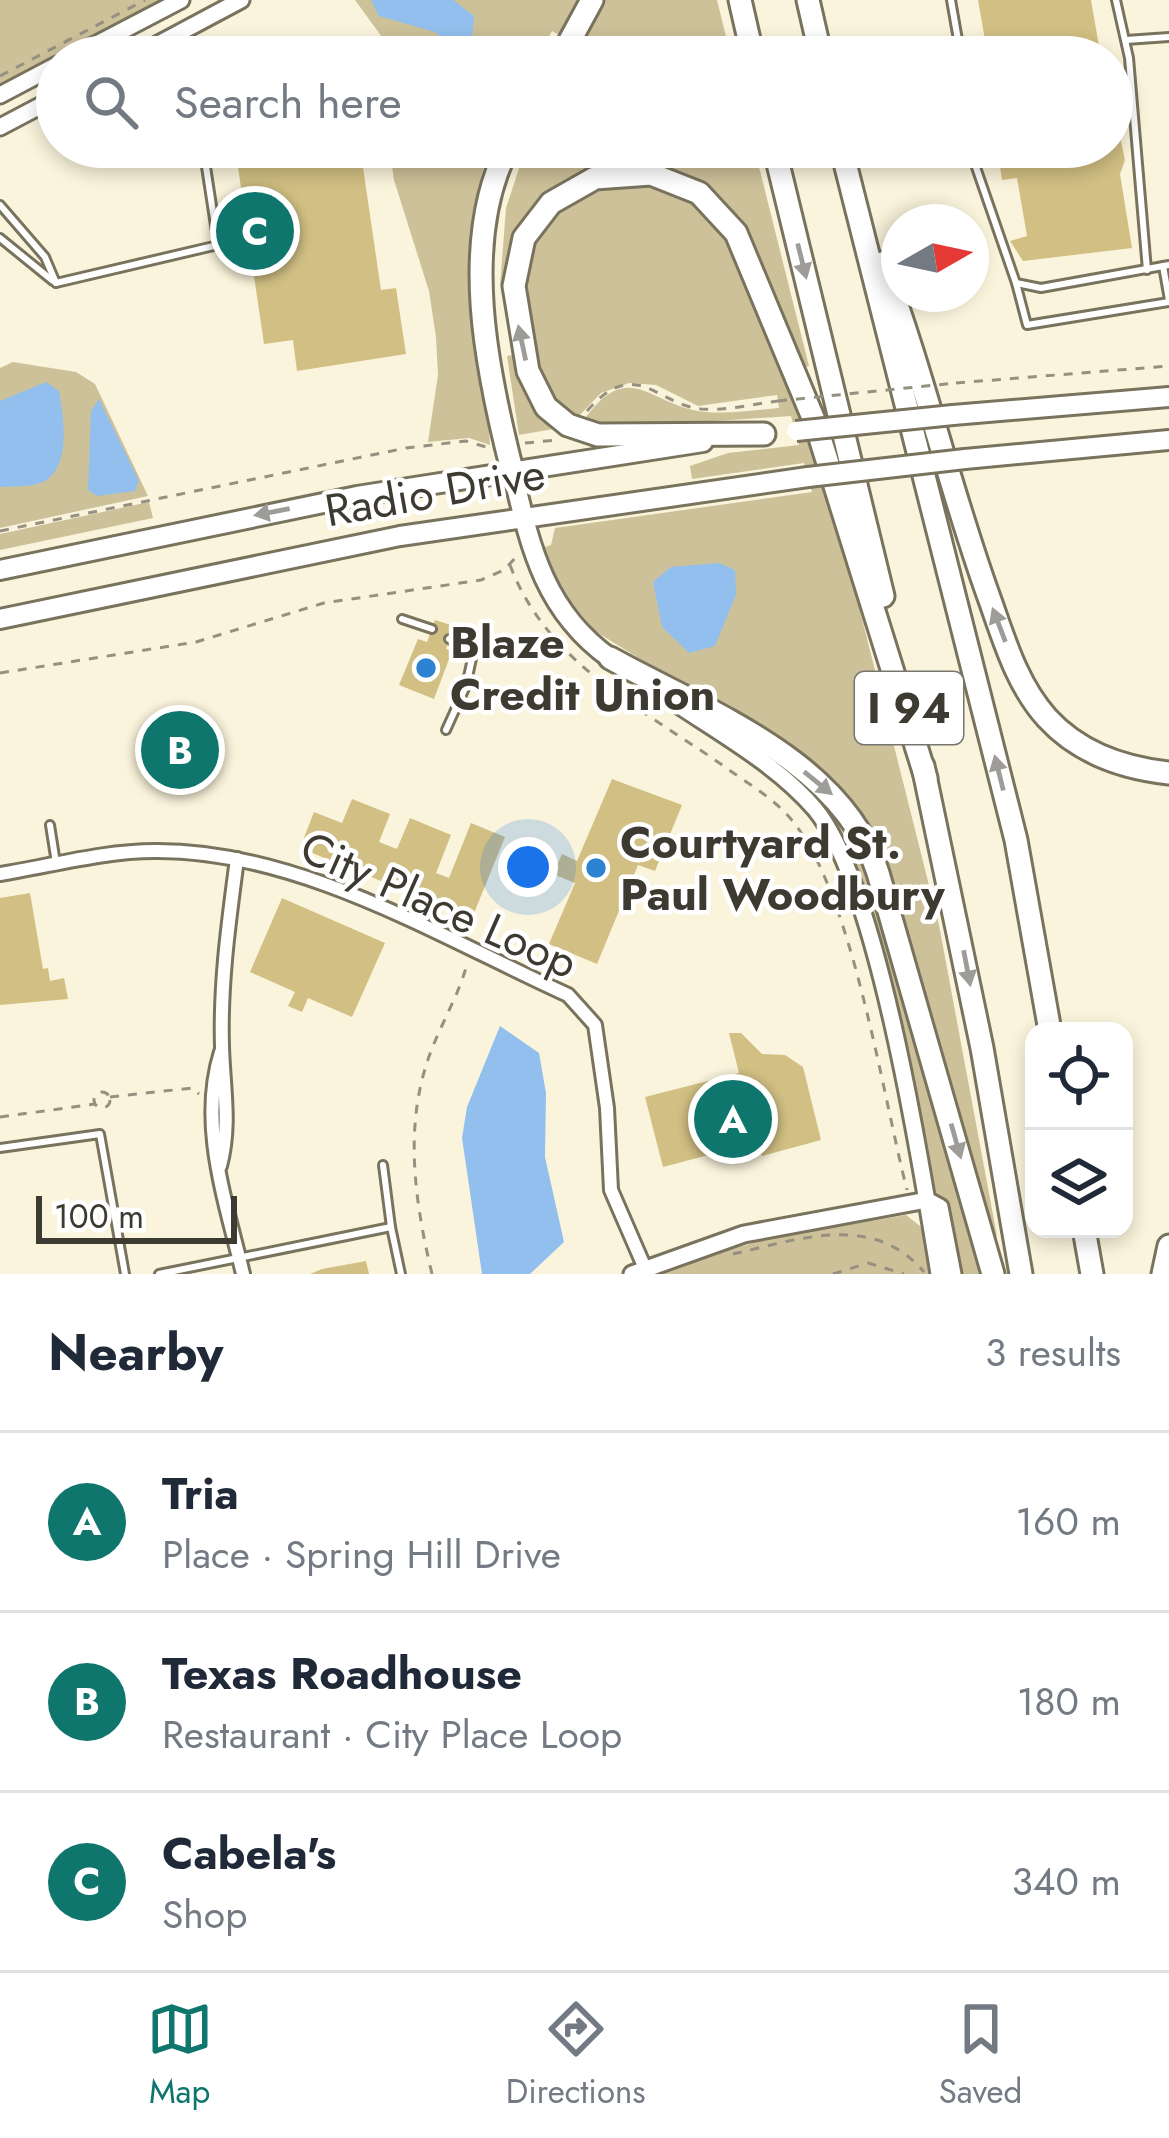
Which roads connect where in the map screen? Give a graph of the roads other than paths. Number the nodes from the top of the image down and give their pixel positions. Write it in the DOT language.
graph roads {
  1 [pos="181,0"];
  2 [pos="242,0"];
  3 [pos="592,0"];
  4 [pos="740,0"];
  5 [pos="808,0"];
  6 [pos="951,0"];
  7 [pos="1116,0"];
  8 [pos="1166,34"];
  9 [pos="112,36"];
  10 [pos="176,36"];
  11 [pos="573,36"];
  12 [pos="748,36"];
  13 [pos="816,36"];
  14 [pos="958,36"];
  15 [pos="1125,36"];
  16 [pos="1133,39"];
  17 [pos="36,76"];
  18 [pos="0,95"];
  19 [pos="36,108"];
  20 [pos="1133,117"];
  21 [pos="0,127"];
  22 [pos="205,168"];
  23 [pos="501,168"];
  24 [pos="780,168"];
  25 [pos="846,168"];
  26 [pos="847,168"];
  27 [pos="976,168"];
  28 [pos="0,205"];
  29 [pos="0,238"];
  30 [pos="1166,266"];
  31 [pos="1147,270"];
  32 [pos="56,283"];
  33 [pos="1016,283"];
  34 [pos="1169,301"];
  35 [pos="1169,397"];
  36 [pos="764,434"];
  37 [pos="1169,440"];
  38 [pos="512,470"];
  39 [pos="523,516"];
  40 [pos="0,570"];
  41 [pos="0,619"];
  42 [pos="403,620"];
  43 [pos="432,629"];
  44 [pos="449,639"];
  45 [pos="610,658"];
  46 [pos="446,730"];
  47 [pos="1169,773"];
  48 [pos="926,778"];
  49 [pos="50,825"];
  50 [pos="237,859"];
  51 [pos="57,865"];
  52 [pos="0,874"];
  53 [pos="1048,1022"];
  54 [pos="222,1051"];
  55 [pos="0,1148"];
  56 [pos="383,1165"];
  57 [pos="220,1166"];
  58 [pos="927,1200"];
  59 [pos="391,1227"];
  60 [pos="1086,1238"];
  61 [pos="1169,1246"];
  62 [pos="242,1267"];
  63 [pos="206,1270"];
  64 [pos="638,1270"];
  65 [pos="125,1274"];
  66 [pos="159,1274"];
  67 [pos="400,1274"];
  68 [pos="939,1274"];
  69 [pos="952,1274"];
  70 [pos="993,1274"];
  71 [pos="1021,1274"];
  72 [pos="1092,1274"];
  73 [pos="1163,1274"];
  1 -- 9 [label="street"];
  2 -- 10 [label="street"];
  3 -- 11 [label="highway"];
  4 -- 12 [label="highway"];
  5 -- 13 [label="highway"];
  6 -- 14 [label="lane"];
  7 -- 15 [label="lane"];
  8 -- 16 [label="lane"];
  17 -- 18 [label="street"];
  19 -- 21 [label="street"];
  20 -- 31 [label="lane"];
  22 -- 32 [label="lane"];
  23 -- 38 [label="highway"];
  24 -- 48 [label="highway, I 94, one-way"];
  53 -- 25 [label="highway, I 94, one-way"];
  47 -- 26 [label="highway, one-way"];
  27 -- 33 [label="lane"];
  28 -- 32 [label="lane"];
  29 -- 32 [label="lane"];
  30 -- 31 [label="lane"];
  30 -- 34 [label="lane"];
  31 -- 33 [label="lane"];
  33 -- 34 [label="lane"];
  35 -- 36 [label="main road, Radio Drive, bridge"];
  36 -- 38 [label="main road, Radio Drive"];
  36 -- 48 [label="highway, one-way"];
  37 -- 39 [label="main road, Radio Drive, bridge"];
  38 -- 39 [label="main road"];
  38 -- 40 [label="main road, Radio Drive, one-way"];
  39 -- 41 [label="main road, Radio Drive"];
  39 -- 45 [label="main road"];
  42 -- 43 [label="lane"];
  44 -- 46 [label="lane"];
  45 -- 58 [label="street"];
  45 -- 70 [label="highway, one-way"];
  48 -- 71 [label="highway, I 94, one-way"];
  49 -- 51 [label="lane"];
  50 -- 51 [label="street, City Place Loop"];
  50 -- 54 [label="street"];
  50 -- 64 [label="street, City Place Loop"];
  51 -- 52 [label="street, City Place Loop"];
  54 -- 57 [label="street"];
  54 -- 57 [label="street"];
  55 -- 65 [label="lane"];
  56 -- 59 [label="lane"];
  57 -- 62 [label="street"];
  58 -- 64 [label="street"];
  58 -- 68 [label="street"];
  58 -- 69 [label="street"];
  59 -- 62 [label="lane"];
  59 -- 67 [label="lane"];
  60 -- 72 [label="highway"];
  61 -- 73 [label="highway"];
  62 -- 63 [label="lane"];
  63 -- 66 [label="lane"];
}
